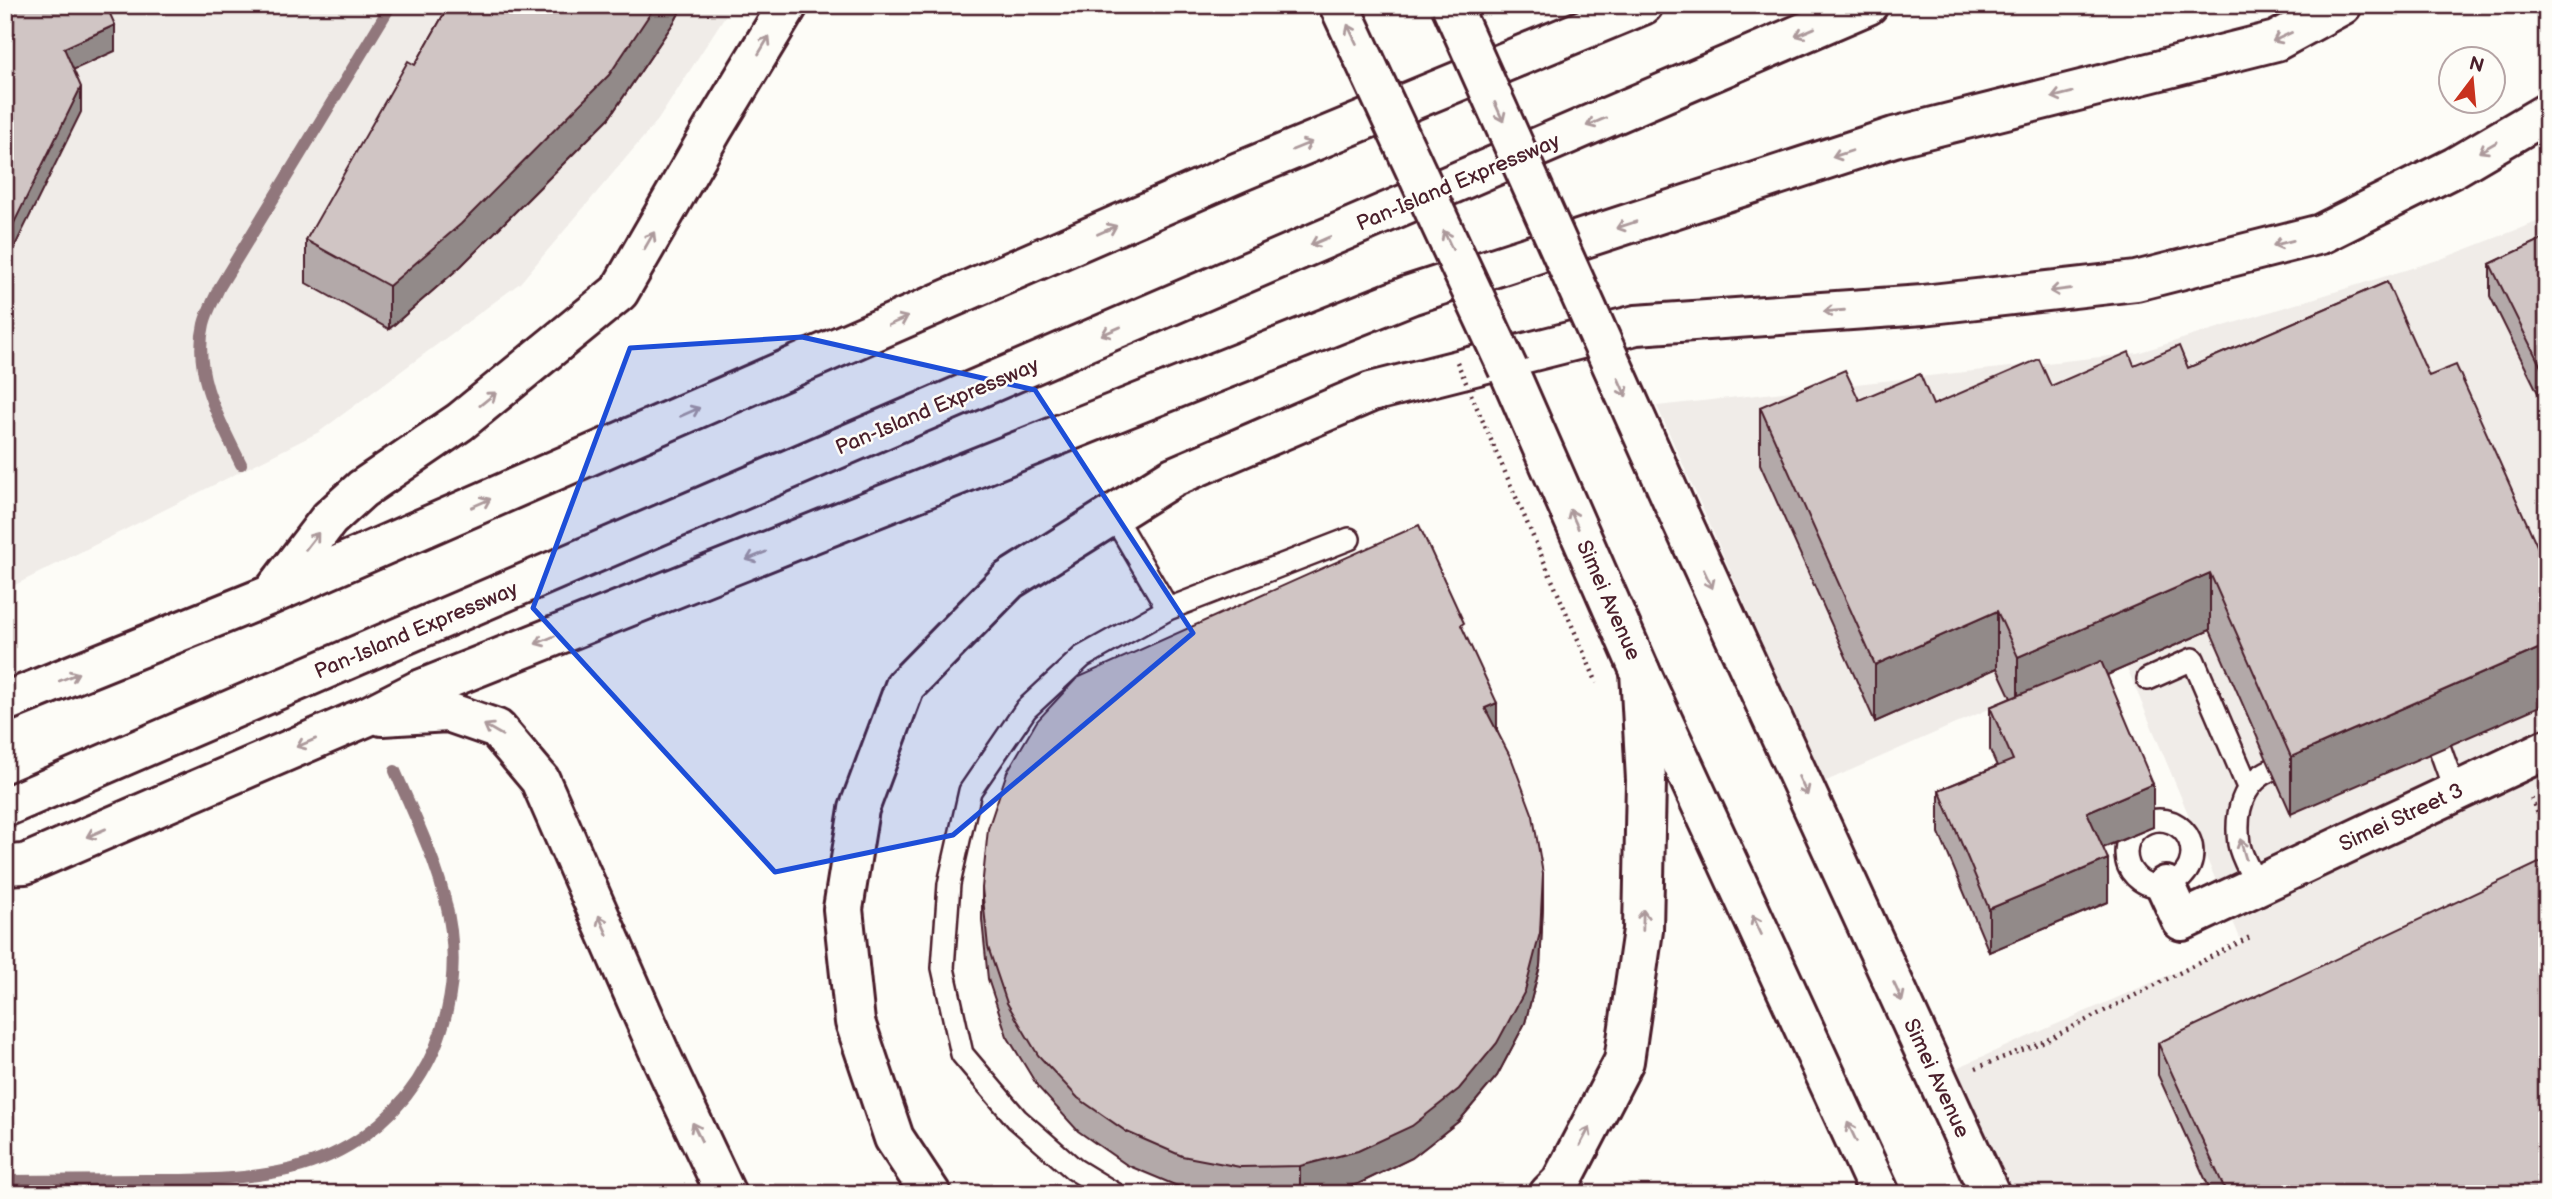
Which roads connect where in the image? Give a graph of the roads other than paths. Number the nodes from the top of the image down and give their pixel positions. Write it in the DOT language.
graph roads {
  1 [pos="788,5"];
  2 [pos="1339,5"];
  3 [pos="1451,5"];
  4 [pos="1643,5"];
  5 [pos="1868,5"];
  6 [pos="2342,5"];
  7 [pos="2547,113"];
  8 [pos="1113,514"];
  9 [pos="1349,540"];
  10 [pos="270,595"];
  11 [pos="1168,608"];
  12 [pos="1640,671"];
  13 [pos="2148,679"];
  14 [pos="5,702"];
  15 [pos="368,716"];
  16 [pos="2441,749"];
  17 [pos="2547,749"];
  18 [pos="2271,770"];
  19 [pos="2248,787"];
  20 [pos="2455,792"];
  21 [pos="5,807"];
  22 [pos="5,865"];
  23 [pos="2256,884"];
  24 [pos="2165,886"];
  25 [pos="726,1194"];
  26 [pos="931,1194"];
  27 [pos="1115,1194"];
  28 [pos="1549,1194"];
  29 [pos="1880,1194"];
  30 [pos="1990,1194"];
  10 -- 1 [label="main road, one-way"];
  12 -- 2 [label="main road, Simei Avenue, one-way, bridge"];
  3 -- 30 [label="main road, Simei Avenue, one-way, bridge"];
  10 -- 4 [label="main road, one-way"];
  5 -- 21 [label="main road, Pan-Island Expressway, one-way"];
  6 -- 15 [label="main road, one-way"];
  7 -- 8 [label="main road, one-way"];
  8 -- 11 [label="lane"];
  8 -- 26 [label="main road"];
  9 -- 11 [label="lane"];
  14 -- 10 [label="main road, one-way"];
  11 -- 27 [label="lane"];
  28 -- 12 [label="main road, one-way"];
  29 -- 12 [label="main road, Simei Avenue, one-way"];
  13 -- 19 [label="lane"];
  15 -- 22 [label="main road, one-way"];
  25 -- 15 [label="main road, one-way"];
  16 -- 20 [label="lane"];
  17 -- 20 [label="main road, Simei Street 3"];
  18 -- 19 [label="lane"];
  23 -- 19 [label="lane, one-way"];
  20 -- 23 [label="main road, Simei Street 3"];
  23 -- 24 [label="main road, Simei Street 3"];
}
